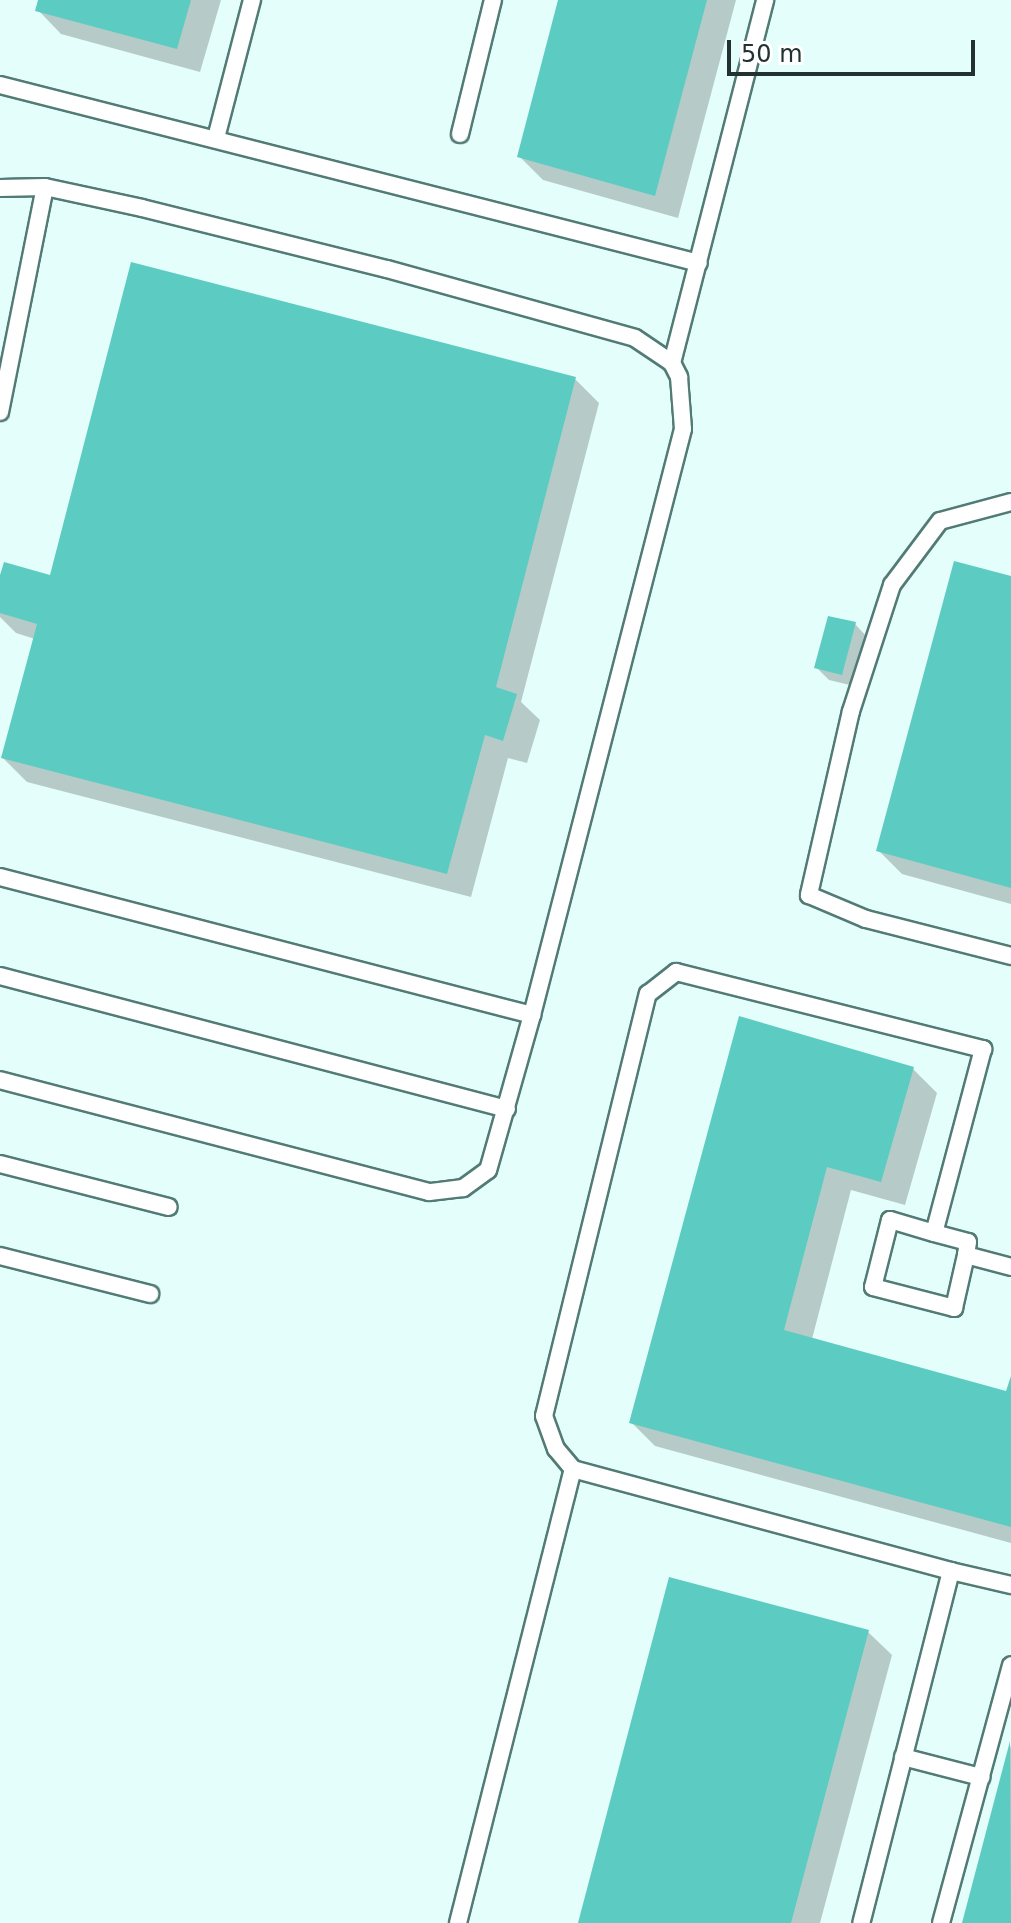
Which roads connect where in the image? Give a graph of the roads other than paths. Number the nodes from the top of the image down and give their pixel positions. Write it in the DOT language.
graph roads {
  1 [pos="252,0"];
  2 [pos="493,0"];
  3 [pos="765,0"];
  4 [pos="0,85"];
  5 [pos="460,134"];
  6 [pos="216,138"];
  7 [pos="45,187"];
  8 [pos="0,188"];
  9 [pos="699,263"];
  10 [pos="672,363"];
  11 [pos="0,412"];
  12 [pos="1011,502"];
  13 [pos="0,877"];
  14 [pos="1011,956"];
  15 [pos="0,976"];
  16 [pos="532,1015"];
  17 [pos="0,1080"];
  18 [pos="507,1109"];
  19 [pos="0,1164"];
  20 [pos="169,1207"];
  21 [pos="934,1233"];
  22 [pos="966,1255"];
  23 [pos="0,1256"];
  24 [pos="1011,1267"];
  25 [pos="150,1294"];
  26 [pos="573,1469"];
  27 [pos="951,1571"];
  28 [pos="1011,1585"];
  29 [pos="1011,1665"];
  30 [pos="903,1757"];
  31 [pos="981,1777"];
  32 [pos="458,1923"];
  33 [pos="861,1923"];
  34 [pos="941,1923"];
  1 -- 6 [label="lane"];
  2 -- 5 [label="lane"];
  3 -- 9 [label="lane"];
  4 -- 6 [label="lane"];
  6 -- 9 [label="lane"];
  7 -- 8 [label="lane"];
  7 -- 10 [label="lane"];
  7 -- 11 [label="lane"];
  9 -- 10 [label="lane"];
  10 -- 16 [label="lane"];
  12 -- 14 [label="lane"];
  13 -- 16 [label="lane"];
  15 -- 18 [label="lane"];
  16 -- 18 [label="lane"];
  17 -- 18 [label="lane"];
  19 -- 20 [label="lane"];
  21 -- 22 [label="lane"];
  21 -- 22 [label="lane"];
  21 -- 26 [label="lane"];
  22 -- 24 [label="lane"];
  23 -- 25 [label="lane"];
  26 -- 27 [label="lane"];
  26 -- 32 [label="lane"];
  27 -- 28 [label="lane"];
  27 -- 30 [label="lane"];
  29 -- 31 [label="lane"];
  30 -- 31 [label="lane"];
  30 -- 33 [label="lane"];
  31 -- 34 [label="lane"];
}
